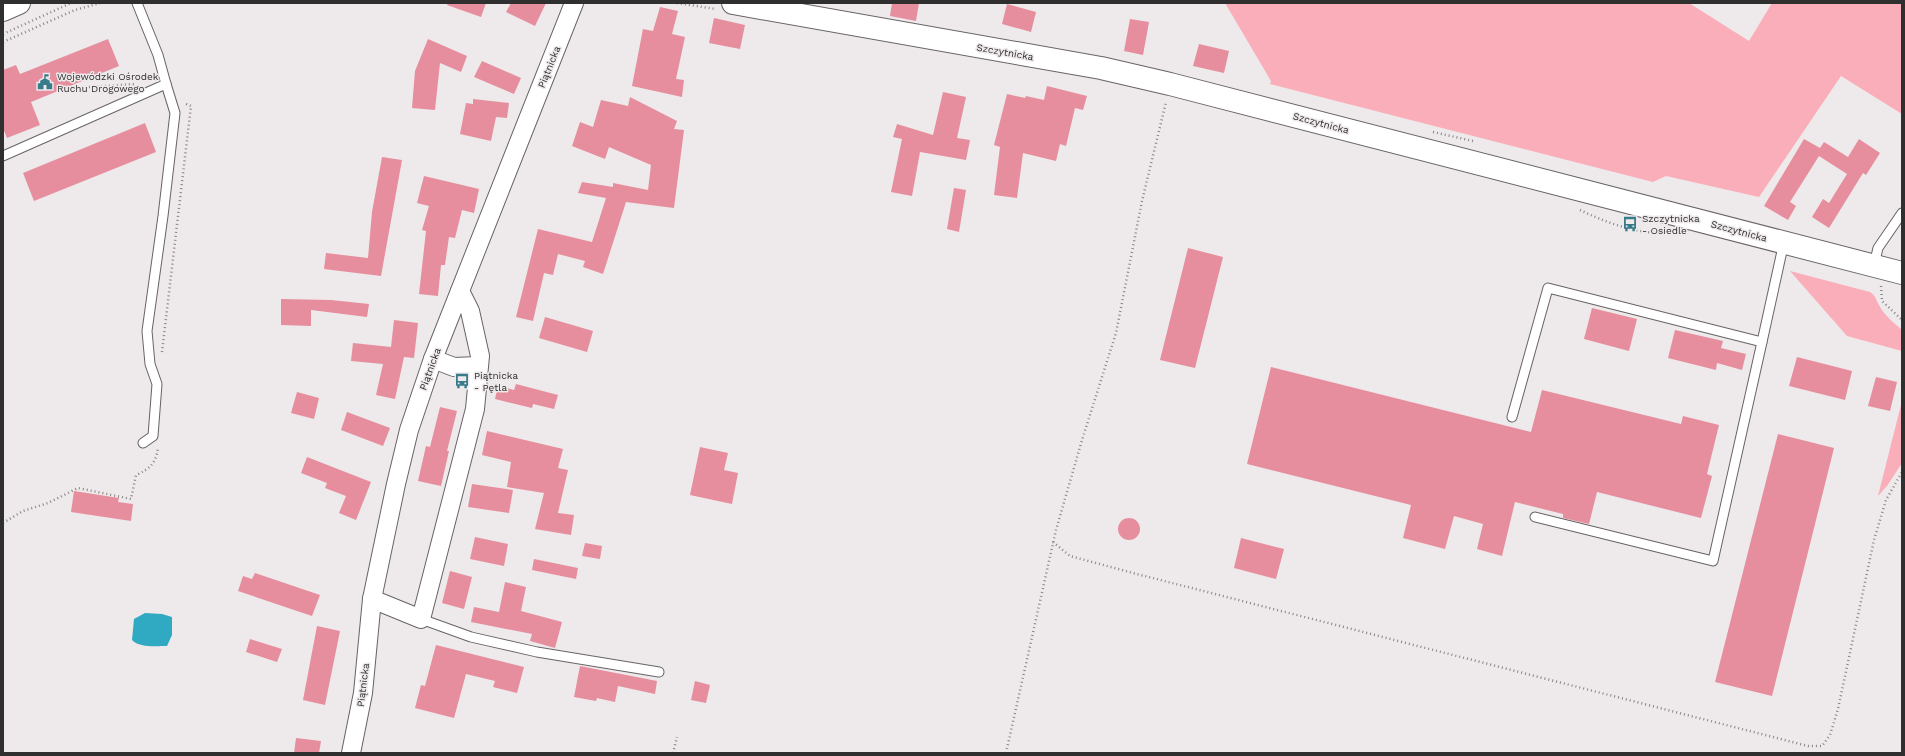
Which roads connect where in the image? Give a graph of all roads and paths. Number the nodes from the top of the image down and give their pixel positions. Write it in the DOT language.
graph roads {
  1 [pos="19,3"];
  2 [pos="71,3"];
  3 [pos="100,3"];
  4 [pos="136,3"];
  5 [pos="574,3"];
  6 [pos="733,3"];
  7 [pos="3,10"];
  8 [pos="3,34"];
  9 [pos="3,42"];
  10 [pos="166,84"];
  11 [pos="1170,84"];
  12 [pos="3,156"];
  13 [pos="1902,213"];
  14 [pos="1784,242"];
  15 [pos="1902,273"];
  16 [pos="1877,276"];
  17 [pos="460,291"];
  18 [pos="1902,320"];
  19 [pos="1762,342"];
  20 [pos="433,359"];
  21 [pos="478,366"];
  22 [pos="1512,417"];
  23 [pos="143,443"];
  24 [pos="1902,472"];
  25 [pos="1535,517"];
  26 [pos="1053,542"];
  27 [pos="372,599"];
  28 [pos="421,619"];
  29 [pos="659,672"];
  30 [pos="677,736"];
  31 [pos="351,753"];
  32 [pos="673,753"];
  33 [pos="1006,753"];
  1 -- 7 [label="street"];
  2 -- 8 [label="path"];
  3 -- 9 [label="path"];
  4 -- 10 [label="lane"];
  5 -- 17 [label="street, Piątnicka"];
  6 -- 11 [label="street, Szczytnicka"];
  10 -- 12 [label="lane"];
  10 -- 23 [label="lane"];
  11 -- 14 [label="street, Szczytnicka"];
  11 -- 26 [label="path"];
  13 -- 16 [label="lane"];
  14 -- 16 [label="street, Szczytnicka"];
  14 -- 19 [label="lane"];
  15 -- 16 [label="street, Szczytnicka"];
  16 -- 18 [label="path"];
  17 -- 20 [label="street, Piątnicka"];
  17 -- 21 [label="street"];
  19 -- 22 [label="lane"];
  19 -- 25 [label="lane"];
  20 -- 21 [label="street"];
  20 -- 27 [label="street, Piątnicka"];
  21 -- 28 [label="street"];
  24 -- 26 [label="path"];
  26 -- 33 [label="path"];
  27 -- 28 [label="street"];
  27 -- 31 [label="street, Piątnicka"];
  28 -- 29 [label="lane"];
  30 -- 32 [label="path"];
}
